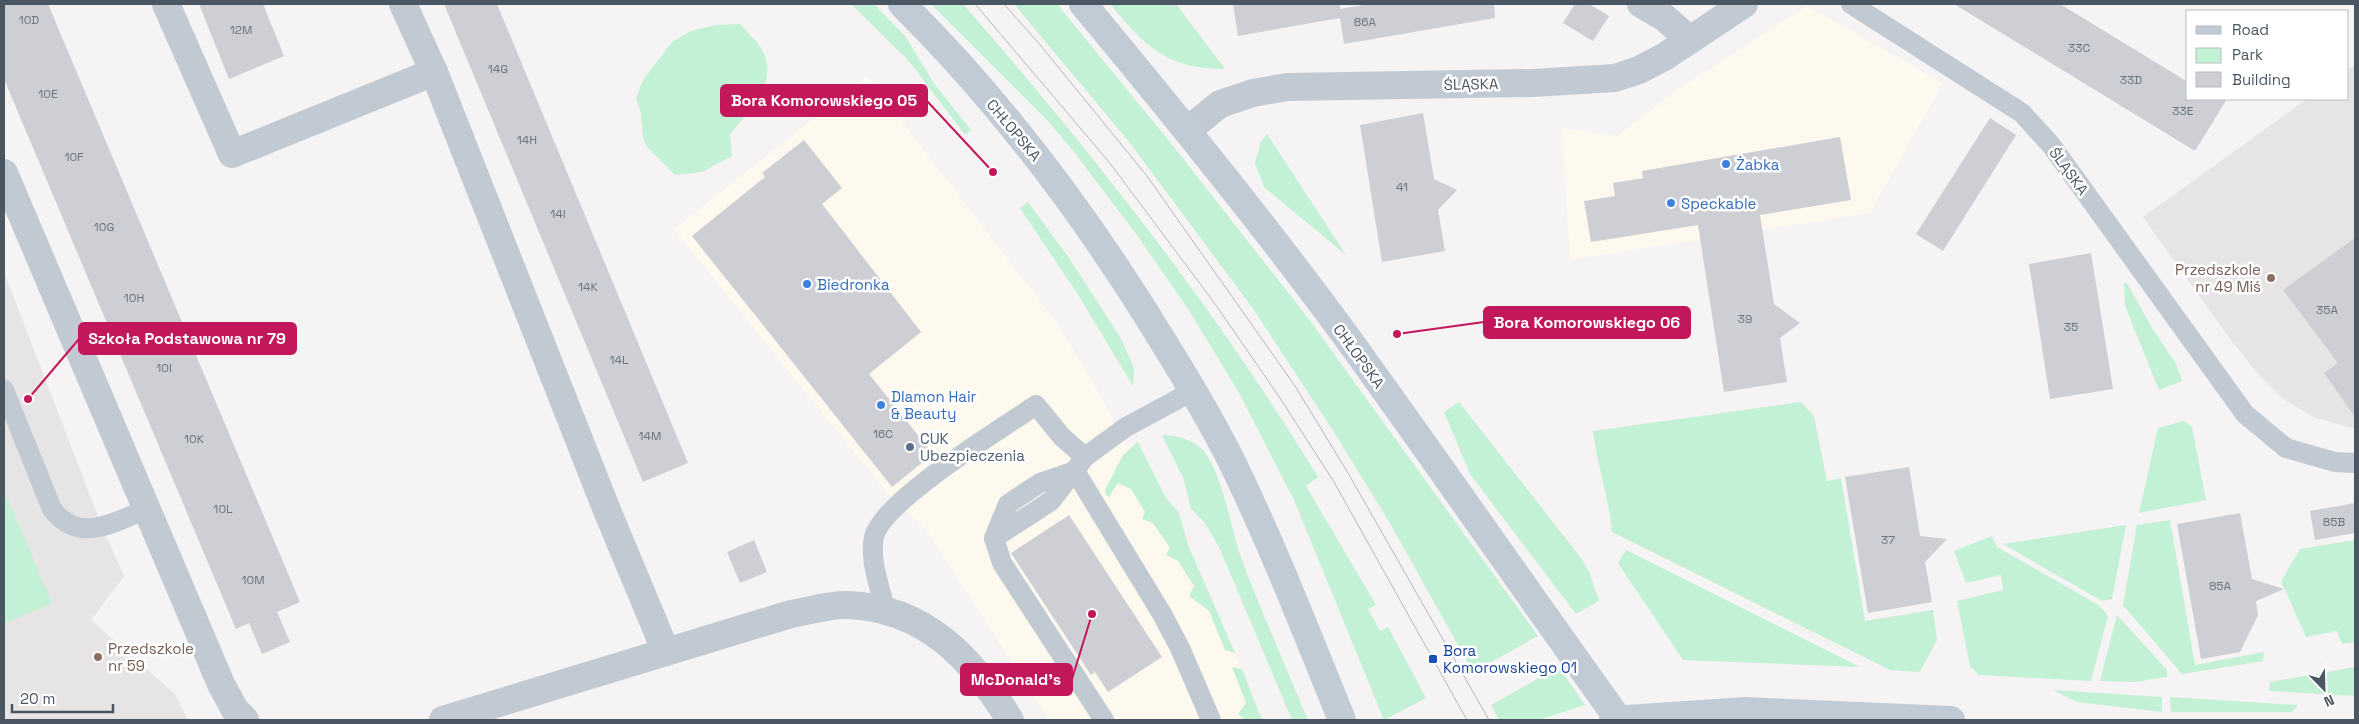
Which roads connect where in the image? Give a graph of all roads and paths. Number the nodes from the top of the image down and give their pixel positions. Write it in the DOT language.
graph roads {
  1 [pos="166,4"];
  2 [pos="403,4"];
  3 [pos="902,4"];
  4 [pos="1083,4"];
  5 [pos="1641,4"];
  6 [pos="1744,4"];
  7 [pos="1851,4"];
  8 [pos="1690,40"];
  9 [pos="434,72"];
  10 [pos="1188,130"];
  11 [pos="4,173"];
  12 [pos="4,390"];
  13 [pos="1193,391"];
  14 [pos="2355,463"];
  15 [pos="1080,464"];
  16 [pos="147,509"];
  17 [pos="885,608"];
  18 [pos="666,652"];
  19 [pos="245,720"];
  20 [pos="443,720"];
  21 [pos="1010,720"];
  22 [pos="1104,720"];
  23 [pos="1211,720"];
  24 [pos="1342,720"];
  25 [pos="1617,720"];
  26 [pos="1951,720"];
  1 -- 9 [label="street"];
  2 -- 9 [label="street"];
  3 -- 13 [label="main road, CHŁOPSKA"];
  4 -- 10 [label="main road, CHŁOPSKA"];
  5 -- 8 [label="street"];
  6 -- 8 [label="street, ŚLĄSKA"];
  7 -- 14 [label="lane, ŚLĄSKA"];
  8 -- 10 [label="street, ŚLĄSKA"];
  9 -- 18 [label="street"];
  10 -- 25 [label="main road, CHŁOPSKA"];
  11 -- 16 [label="street"];
  12 -- 16 [label="lane"];
  13 -- 15 [label="lane"];
  13 -- 24 [label="main road, CHŁOPSKA"];
  15 -- 17 [label="lane"];
  15 -- 22 [label="lane"];
  15 -- 23 [label="lane"];
  16 -- 19 [label="street"];
  17 -- 18 [label="street"];
  17 -- 21 [label="street"];
  18 -- 20 [label="street"];
  25 -- 26 [label="main road"];
}
